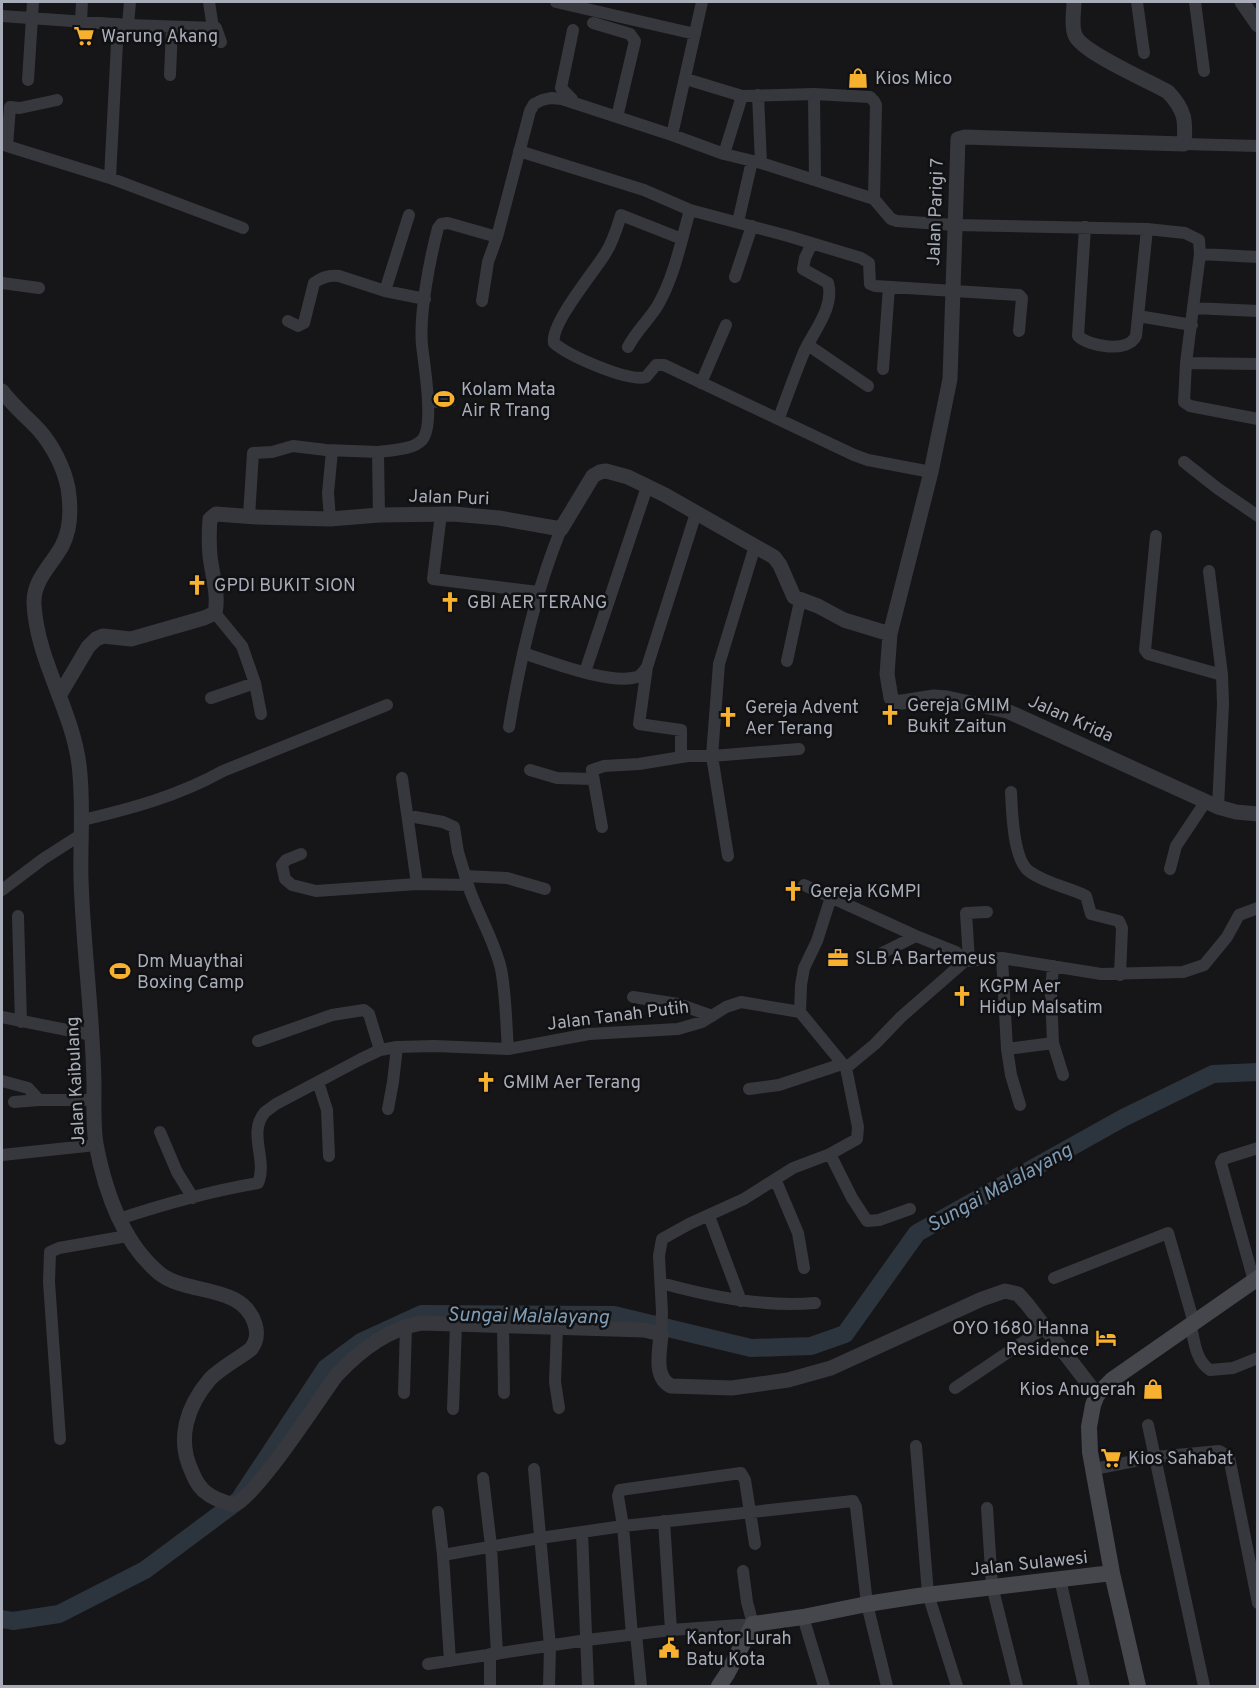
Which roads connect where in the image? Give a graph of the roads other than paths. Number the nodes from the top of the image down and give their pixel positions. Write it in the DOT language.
graph roads {
  1 [pos="33,2"];
  2 [pos="82,2"];
  3 [pos="130,2"];
  4 [pos="208,2"];
  5 [pos="564,2"];
  6 [pos="702,2"];
  7 [pos="1074,2"];
  8 [pos="1137,2"];
  9 [pos="1195,2"];
  10 [pos="1242,2"];
  11 [pos="2,16"];
  12 [pos="32,18"];
  13 [pos="81,21"];
  14 [pos="593,23"];
  15 [pos="123,24"];
  16 [pos="1257,25"];
  17 [pos="172,27"];
  18 [pos="213,28"];
  19 [pos="573,30"];
  20 [pos="695,34"];
  21 [pos="221,42"];
  22 [pos="1144,53"];
  23 [pos="1204,71"];
  24 [pos="170,75"];
  25 [pos="686,79"];
  26 [pos="28,80"];
  27 [pos="814,94"];
  28 [pos="758,95"];
  29 [pos="742,96"];
  30 [pos="57,99"];
  31 [pos="576,102"];
  32 [pos="6,106"];
  33 [pos="616,117"];
  34 [pos="672,135"];
  35 [pos="1184,144"];
  36 [pos="4,145"];
  37 [pos="1257,146"];
  38 [pos="519,151"];
  39 [pos="724,154"];
  40 [pos="757,162"];
  41 [pos="110,178"];
  42 [pos="815,180"];
  43 [pos="874,199"];
  44 [pos="690,210"];
  45 [pos="409,215"];
  46 [pos="738,222"];
  47 [pos="955,225"];
  48 [pos="752,226"];
  49 [pos="1085,227"];
  50 [pos="243,228"];
  51 [pos="1147,229"];
  52 [pos="498,237"];
  53 [pos="682,239"];
  54 [pos="812,243"];
  55 [pos="1200,254"];
  56 [pos="1257,257"];
  57 [pos="735,277"];
  58 [pos="2,283"];
  59 [pos="889,287"];
  60 [pos="39,288"];
  61 [pos="385,291"];
  62 [pos="952,292"];
  63 [pos="425,299"];
  64 [pos="482,301"];
  65 [pos="1193,308"];
  66 [pos="1257,311"];
  67 [pos="1138,316"];
  68 [pos="288,321"];
  69 [pos="726,325"];
  70 [pos="1192,325"];
  71 [pos="1019,331"];
  72 [pos="808,345"];
  73 [pos="628,347"];
  74 [pos="1186,363"];
  75 [pos="1257,364"];
  76 [pos="883,369"];
  77 [pos="701,382"];
  78 [pos="868,386"];
  79 [pos="2,392"];
  80 [pos="778,418"];
  81 [pos="1257,418"];
  82 [pos="332,451"];
  83 [pos="378,452"];
  84 [pos="1184,462"];
  85 [pos="931,472"];
  86 [pos="647,487"];
  87 [pos="696,513"];
  88 [pos="441,514"];
  89 [pos="379,515"];
  90 [pos="249,516"];
  91 [pos="1257,516"];
  92 [pos="330,519"];
  93 [pos="561,529"];
  94 [pos="1156,536"];
  95 [pos="755,546"];
  96 [pos="1209,571"];
  97 [pos="538,592"];
  98 [pos="800,601"];
  99 [pos="214,612"];
  100 [pos="890,634"];
  101 [pos="523,654"];
  102 [pos="787,661"];
  103 [pos="647,667"];
  104 [pos="585,672"];
  105 [pos="1222,675"];
  106 [pos="255,683"];
  107 [pos="59,696"];
  108 [pos="211,698"];
  109 [pos="387,705"];
  110 [pos="261,714"];
  111 [pos="509,727"];
  112 [pos="800,749"];
  113 [pos="712,756"];
  114 [pos="681,758"];
  115 [pos="530,770"];
  116 [pos="402,778"];
  117 [pos="593,779"];
  118 [pos="1011,792"];
  119 [pos="1212,804"];
  120 [pos="1257,814"];
  121 [pos="415,818"];
  122 [pos="465,822"];
  123 [pos="82,827"];
  124 [pos="602,827"];
  125 [pos="458,852"];
  126 [pos="301,854"];
  127 [pos="728,856"];
  128 [pos="1170,869"];
  129 [pos="466,881"];
  130 [pos="417,884"];
  131 [pos="804,885"];
  132 [pos="545,889"];
  133 [pos="2,890"];
  134 [pos="831,897"];
  135 [pos="1257,908"];
  136 [pos="987,912"];
  137 [pos="18,916"];
  138 [pos="916,936"];
  139 [pos="882,953"];
  140 [pos="1002,958"];
  141 [pos="967,960"];
  142 [pos="1053,966"];
  143 [pos="1120,975"];
  144 [pos="633,997"];
  145 [pos="800,1012"];
  146 [pos="712,1016"];
  147 [pos="2,1017"];
  148 [pos="21,1022"];
  149 [pos="92,1035"];
  150 [pos="258,1041"];
  151 [pos="1053,1043"];
  152 [pos="397,1047"];
  153 [pos="508,1049"];
  154 [pos="1007,1049"];
  155 [pos="380,1050"];
  156 [pos="844,1066"];
  157 [pos="1063,1075"];
  158 [pos="2,1081"];
  159 [pos="318,1082"];
  160 [pos="749,1089"];
  161 [pos="39,1100"];
  162 [pos="94,1100"];
  163 [pos="14,1102"];
  164 [pos="1020,1105"];
  165 [pos="388,1110"];
  166 [pos="160,1132"];
  167 [pos="96,1145"];
  168 [pos="1257,1148"];
  169 [pos="830,1154"];
  170 [pos="2,1155"];
  171 [pos="329,1156"];
  172 [pos="776,1180"];
  173 [pos="194,1198"];
  174 [pos="910,1209"];
  175 [pos="709,1216"];
  176 [pos="119,1219"];
  177 [pos="127,1236"];
  178 [pos="804,1268"];
  179 [pos="1054,1278"];
  180 [pos="1256,1279"];
  181 [pos="661,1283"];
  182 [pos="741,1301"];
  183 [pos="815,1303"];
  184 [pos="456,1324"];
  185 [pos="1192,1324"];
  186 [pos="406,1326"];
  187 [pos="504,1326"];
  188 [pos="557,1327"];
  189 [pos="1044,1328"];
  190 [pos="661,1332"];
  191 [pos="1257,1358"];
  192 [pos="955,1388"];
  193 [pos="404,1393"];
  194 [pos="504,1393"];
  195 [pos="1097,1395"];
  196 [pos="559,1408"];
  197 [pos="453,1409"];
  198 [pos="1148,1425"];
  199 [pos="60,1439"];
  200 [pos="916,1446"];
  201 [pos="1155,1457"];
  202 [pos="534,1469"];
  203 [pos="1094,1469"];
  204 [pos="483,1478"];
  205 [pos="987,1508"];
  206 [pos="438,1512"];
  207 [pos="750,1512"];
  208 [pos="664,1521"];
  209 [pos="623,1526"];
  210 [pos="582,1532"];
  211 [pos="540,1538"];
  212 [pos="755,1544"];
  213 [pos="1252,1544"];
  214 [pos="490,1546"];
  215 [pos="443,1555"];
  216 [pos="743,1571"];
  217 [pos="1113,1573"];
  218 [pos="1060,1578"];
  219 [pos="992,1586"];
  220 [pos="928,1594"];
  221 [pos="1257,1603"];
  222 [pos="867,1604"];
  223 [pos="803,1617"];
  224 [pos="753,1624"];
  225 [pos="671,1630"];
  226 [pos="634,1634"];
  227 [pos="587,1640"];
  228 [pos="550,1646"];
  229 [pos="494,1654"];
  230 [pos="450,1662"];
  231 [pos="428,1664"];
  232 [pos="490,1686"];
  233 [pos="549,1686"];
  234 [pos="588,1686"];
  235 [pos="640,1686"];
  236 [pos="718,1686"];
  237 [pos="824,1686"];
  238 [pos="887,1686"];
  239 [pos="957,1686"];
  240 [pos="1017,1686"];
  241 [pos="1084,1686"];
  242 [pos="1138,1686"];
  243 [pos="1204,1686"];
  1 -- 12 [label="street"];
  2 -- 13 [label="street"];
  3 -- 15 [label="street"];
  4 -- 18 [label="street"];
  5 -- 20 [label="street"];
  6 -- 20 [label="street"];
  7 -- 35 [label="street"];
  8 -- 22 [label="street"];
  9 -- 23 [label="street"];
  10 -- 16 [label="street"];
  11 -- 12 [label="street"];
  12 -- 13 [label="street"];
  12 -- 26 [label="street"];
  13 -- 15 [label="street"];
  14 -- 33 [label="street"];
  15 -- 17 [label="street"];
  15 -- 41 [label="street"];
  17 -- 18 [label="street"];
  17 -- 24 [label="street"];
  18 -- 21 [label="street"];
  19 -- 31 [label="street"];
  20 -- 25 [label="street"];
  25 -- 29 [label="street"];
  25 -- 34 [label="street"];
  27 -- 28 [label="street"];
  27 -- 42 [label="street"];
  27 -- 43 [label="street"];
  28 -- 29 [label="street"];
  28 -- 40 [label="street"];
  29 -- 39 [label="street"];
  30 -- 32 [label="street"];
  31 -- 33 [label="street"];
  31 -- 38 [label="street"];
  32 -- 36 [label="street"];
  33 -- 34 [label="street"];
  34 -- 39 [label="street"];
  35 -- 37 [label="street"];
  35 -- 47 [label="street, Jalan Parigi 7"];
  36 -- 41 [label="street"];
  38 -- 44 [label="street"];
  38 -- 52 [label="street"];
  39 -- 40 [label="street"];
  40 -- 42 [label="street"];
  40 -- 46 [label="street"];
  41 -- 50 [label="street"];
  42 -- 43 [label="street"];
  43 -- 47 [label="street"];
  44 -- 46 [label="street"];
  44 -- 53 [label="street"];
  45 -- 61 [label="street"];
  46 -- 48 [label="street"];
  47 -- 49 [label="street"];
  47 -- 62 [label="street, Jalan Parigi 7"];
  48 -- 54 [label="street"];
  48 -- 57 [label="street"];
  49 -- 51 [label="street"];
  49 -- 67 [label="street"];
  51 -- 55 [label="street"];
  51 -- 67 [label="street"];
  52 -- 63 [label="street"];
  52 -- 64 [label="street"];
  53 -- 73 [label="street"];
  53 -- 77 [label="street"];
  54 -- 59 [label="street"];
  54 -- 72 [label="street"];
  55 -- 56 [label="street"];
  55 -- 65 [label="street"];
  58 -- 60 [label="street"];
  59 -- 62 [label="street"];
  59 -- 76 [label="street"];
  61 -- 63 [label="street"];
  61 -- 68 [label="street"];
  62 -- 71 [label="street"];
  62 -- 85 [label="street, Jalan Parigi 7"];
  63 -- 83 [label="street"];
  65 -- 66 [label="street"];
  65 -- 70 [label="street"];
  67 -- 70 [label="street"];
  69 -- 77 [label="street"];
  70 -- 74 [label="street"];
  72 -- 78 [label="street"];
  72 -- 80 [label="street"];
  74 -- 75 [label="street"];
  74 -- 81 [label="street"];
  77 -- 80 [label="street"];
  79 -- 107 [label="street, Jalan Kaibulang"];
  80 -- 85 [label="street"];
  82 -- 83 [label="street"];
  82 -- 90 [label="street"];
  82 -- 92 [label="street"];
  83 -- 89 [label="street"];
  84 -- 91 [label="street"];
  85 -- 100 [label="street, Jalan Parigi 7"];
  86 -- 87 [label="street"];
  86 -- 93 [label="street"];
  86 -- 104 [label="street"];
  87 -- 95 [label="street"];
  87 -- 103 [label="street"];
  88 -- 89 [label="street, Jalan Puri"];
  88 -- 93 [label="street, Jalan Puri"];
  88 -- 97 [label="street"];
  89 -- 92 [label="street, Jalan Puri"];
  90 -- 92 [label="street, Jalan Puri"];
  90 -- 99 [label="street, Jalan Puri"];
  93 -- 97 [label="street"];
  94 -- 105 [label="street"];
  95 -- 98 [label="street"];
  95 -- 113 [label="street"];
  96 -- 105 [label="street"];
  97 -- 101 [label="street"];
  98 -- 100 [label="street"];
  98 -- 102 [label="street"];
  99 -- 106 [label="street"];
  99 -- 107 [label="street"];
  100 -- 119 [label="street, Jalan Krida"];
  101 -- 104 [label="street"];
  101 -- 111 [label="street"];
  103 -- 104 [label="street"];
  103 -- 114 [label="street"];
  105 -- 119 [label="street"];
  106 -- 108 [label="street"];
  106 -- 110 [label="street"];
  107 -- 123 [label="street, Jalan Kaibulang"];
  109 -- 123 [label="street"];
  112 -- 113 [label="street"];
  113 -- 114 [label="street"];
  113 -- 127 [label="street"];
  114 -- 117 [label="street"];
  115 -- 117 [label="street"];
  116 -- 130 [label="street"];
  117 -- 124 [label="street"];
  118 -- 143 [label="street"];
  119 -- 120 [label="street, Jalan Krida"];
  119 -- 128 [label="street"];
  121 -- 125 [label="street"];
  122 -- 125 [label="street"];
  123 -- 133 [label="street"];
  123 -- 149 [label="street, Jalan Kaibulang"];
  125 -- 129 [label="street"];
  126 -- 130 [label="street"];
  129 -- 130 [label="street"];
  129 -- 132 [label="street"];
  129 -- 153 [label="street"];
  131 -- 134 [label="street"];
  134 -- 138 [label="street"];
  134 -- 145 [label="street"];
  135 -- 143 [label="street"];
  136 -- 141 [label="street"];
  137 -- 148 [label="street"];
  138 -- 139 [label="street"];
  138 -- 141 [label="street"];
  140 -- 141 [label="street"];
  140 -- 142 [label="street"];
  140 -- 154 [label="street"];
  141 -- 156 [label="street"];
  142 -- 143 [label="street"];
  142 -- 151 [label="street"];
  144 -- 146 [label="street"];
  145 -- 146 [label="street, Jalan Tanah Putih"];
  145 -- 156 [label="street"];
  146 -- 153 [label="street, Jalan Tanah Putih"];
  147 -- 148 [label="street"];
  148 -- 149 [label="street"];
  149 -- 162 [label="street, Jalan Kaibulang"];
  150 -- 155 [label="street"];
  151 -- 154 [label="street"];
  151 -- 157 [label="street"];
  152 -- 153 [label="street, Jalan Tanah Putih"];
  152 -- 155 [label="street, Jalan Tanah Putih"];
  152 -- 165 [label="street"];
  154 -- 164 [label="street"];
  155 -- 159 [label="street, Jalan Tanah Putih"];
  156 -- 160 [label="street"];
  156 -- 169 [label="street"];
  158 -- 161 [label="street"];
  159 -- 171 [label="street"];
  159 -- 173 [label="street, Jalan Tanah Putih"];
  161 -- 162 [label="street"];
  161 -- 163 [label="street"];
  162 -- 167 [label="street, Jalan Kaibulang"];
  166 -- 173 [label="street"];
  167 -- 170 [label="street"];
  167 -- 176 [label="street, Jalan Kaibulang"];
  168 -- 180 [label="street"];
  169 -- 172 [label="street"];
  169 -- 174 [label="street"];
  172 -- 175 [label="street"];
  172 -- 178 [label="street"];
  173 -- 176 [label="street"];
  175 -- 181 [label="street"];
  175 -- 182 [label="street"];
  176 -- 177 [label="street, Jalan Kaibulang"];
  177 -- 186 [label="street, Jalan Kaibulang"];
  177 -- 199 [label="street"];
  179 -- 185 [label="street"];
  180 -- 185 [label="main road"];
  181 -- 182 [label="street"];
  181 -- 190 [label="street"];
  182 -- 183 [label="street"];
  184 -- 186 [label="street"];
  184 -- 187 [label="street"];
  184 -- 197 [label="street"];
  185 -- 191 [label="street"];
  185 -- 195 [label="main road"];
  186 -- 193 [label="street"];
  187 -- 188 [label="street"];
  187 -- 194 [label="street"];
  188 -- 190 [label="street"];
  188 -- 196 [label="street"];
  189 -- 190 [label="street"];
  189 -- 192 [label="street"];
  189 -- 195 [label="street"];
  195 -- 203 [label="main road, Jalan Sulawesi"];
  198 -- 201 [label="street"];
  200 -- 220 [label="street"];
  201 -- 203 [label="street"];
  201 -- 213 [label="street"];
  201 -- 243 [label="street"];
  202 -- 211 [label="street"];
  203 -- 217 [label="main road, Jalan Sulawesi"];
  204 -- 214 [label="street"];
  205 -- 219 [label="street"];
  206 -- 215 [label="street"];
  207 -- 208 [label="street"];
  207 -- 209 [label="street"];
  207 -- 212 [label="street"];
  207 -- 222 [label="street"];
  208 -- 209 [label="street"];
  208 -- 225 [label="street"];
  209 -- 210 [label="street"];
  209 -- 226 [label="street"];
  210 -- 211 [label="street"];
  210 -- 227 [label="street"];
  211 -- 214 [label="street"];
  211 -- 228 [label="street"];
  213 -- 221 [label="street"];
  214 -- 215 [label="street"];
  214 -- 229 [label="street"];
  215 -- 230 [label="street"];
  216 -- 224 [label="street"];
  217 -- 218 [label="main road, Jalan Sulawesi"];
  217 -- 242 [label="main road"];
  218 -- 219 [label="main road, Jalan Sulawesi"];
  218 -- 241 [label="street"];
  219 -- 220 [label="main road, Jalan Sulawesi"];
  219 -- 240 [label="street"];
  220 -- 222 [label="main road, Jalan Sulawesi"];
  220 -- 239 [label="street"];
  222 -- 223 [label="main road, Jalan Sulawesi"];
  222 -- 238 [label="street"];
  223 -- 224 [label="main road, Jalan Sulawesi"];
  223 -- 237 [label="street"];
  224 -- 225 [label="street"];
  224 -- 236 [label="main road"];
  225 -- 226 [label="street"];
  226 -- 227 [label="street"];
  226 -- 235 [label="street"];
  227 -- 228 [label="street"];
  227 -- 234 [label="street"];
  228 -- 229 [label="street"];
  228 -- 233 [label="street"];
  229 -- 230 [label="street"];
  229 -- 232 [label="street"];
  230 -- 231 [label="street"];
}
